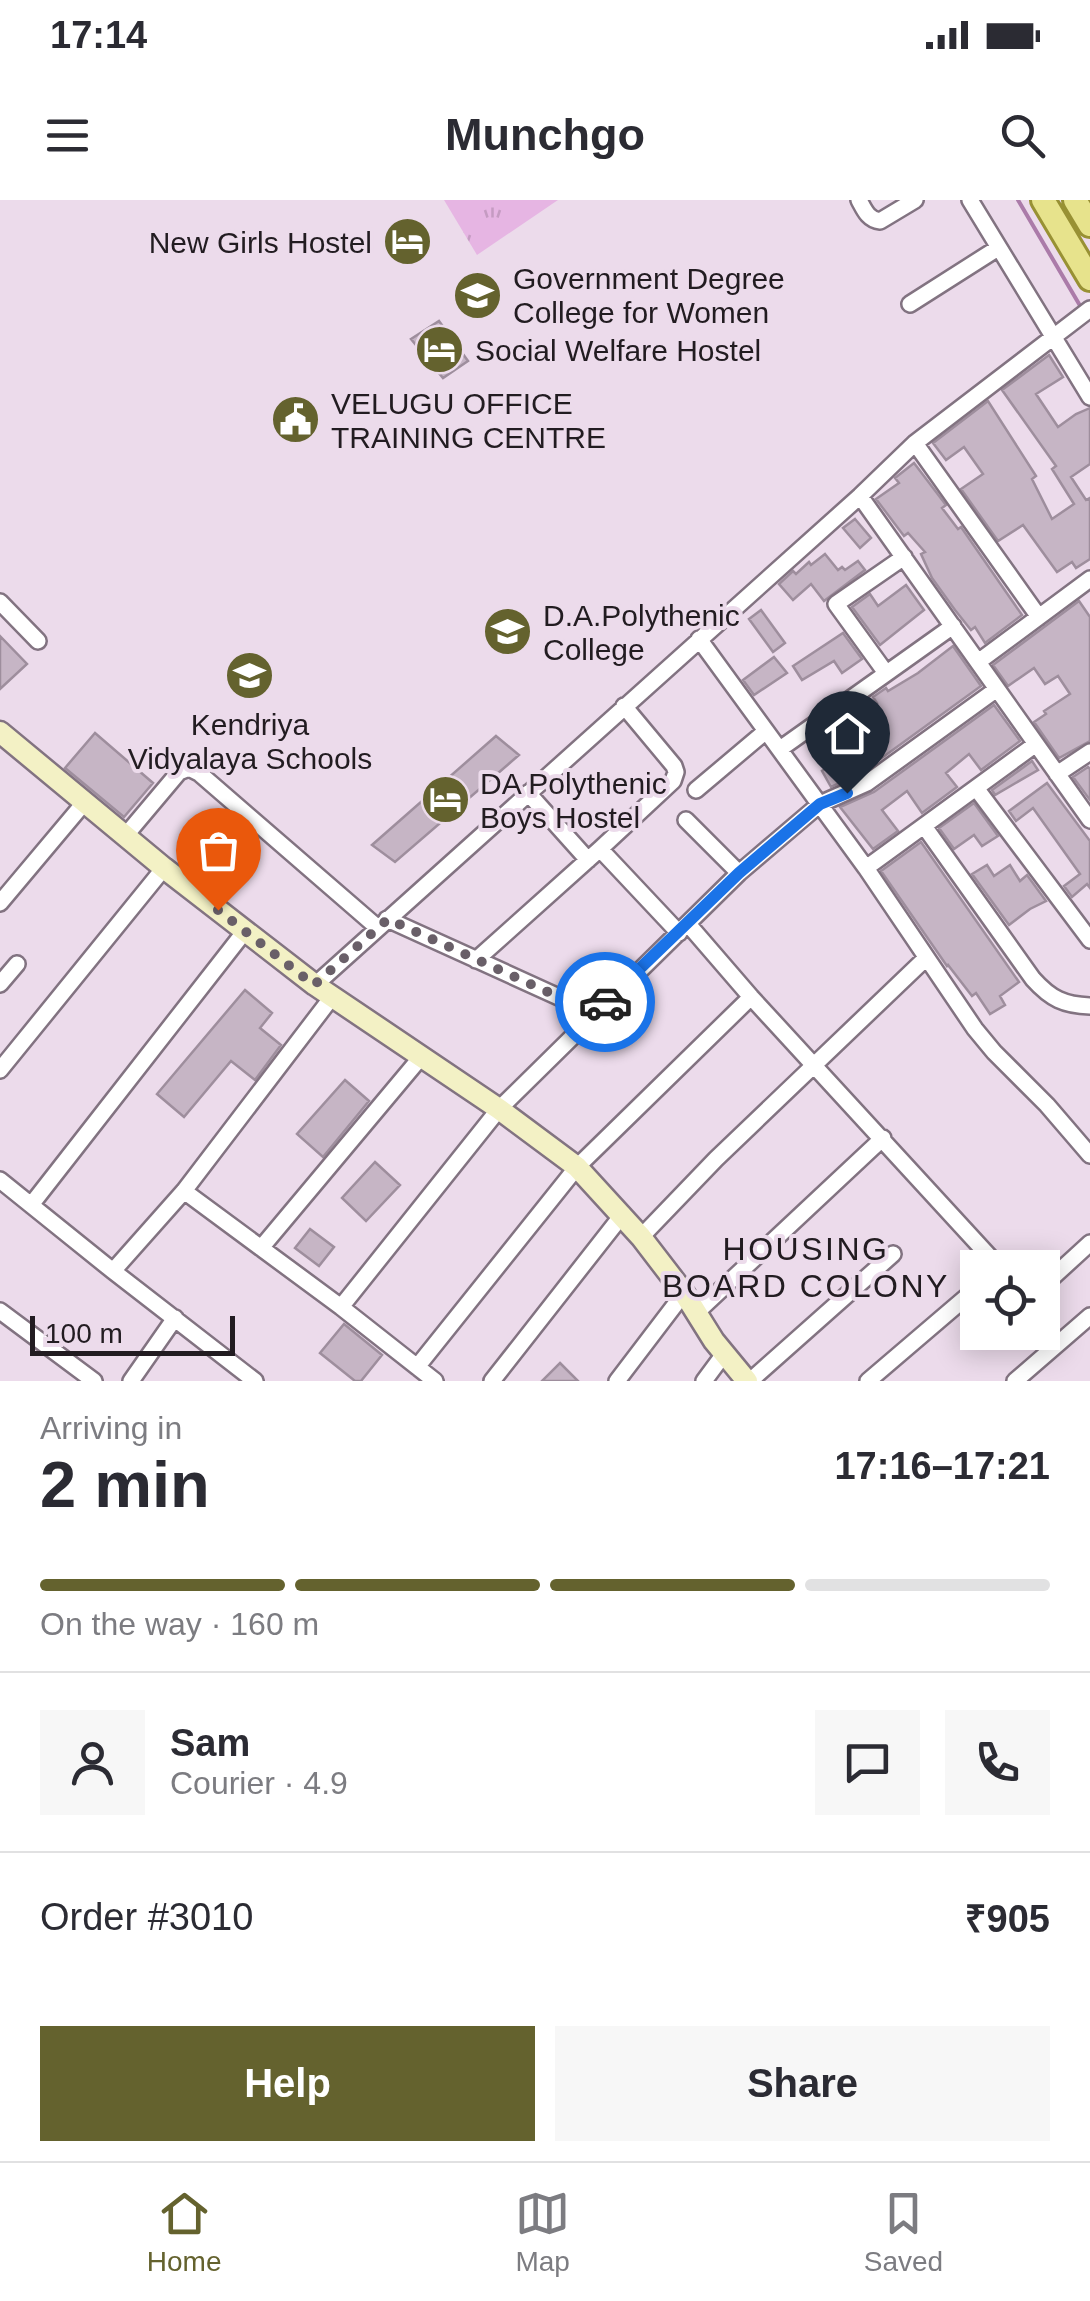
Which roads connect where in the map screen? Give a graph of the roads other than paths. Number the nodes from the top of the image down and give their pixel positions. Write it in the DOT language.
graph roads {
  1 [pos="858,200"];
  2 [pos="914,200"];
  3 [pos="970,200"];
  4 [pos="1044,200"];
  5 [pos="1075,200"];
  6 [pos="1090,225"];
  7 [pos="998,248"];
  8 [pos="1090,279"];
  9 [pos="910,304"];
  10 [pos="1090,309"];
  11 [pos="1054,337"];
  12 [pos="1090,397"];
  13 [pos="915,443"];
  14 [pos="860,496"];
  15 [pos="904,557"];
  16 [pos="1090,579"];
  17 [pos="0,602"];
  18 [pos="1039,617"];
  19 [pos="953,626"];
  20 [pos="699,639"];
  21 [pos="38,641"];
  22 [pos="978,662"];
  23 [pos="886,673"];
  24 [pos="997,689"];
  25 [pos="624,706"];
  26 [pos="766,730"];
  27 [pos="0,732"];
  28 [pos="1036,744"];
  29 [pos="780,749"];
  30 [pos="1090,752"];
  31 [pos="1058,774"];
  32 [pos="976,788"];
  33 [pos="696,790"];
  34 [pos="528,793"];
  35 [pos="84,803"];
  36 [pos="820,804"];
  37 [pos="686,820"];
  38 [pos="1090,820"];
  39 [pos="924,826"];
  40 [pos="126,835"];
  41 [pos="594,855"];
  42 [pos="164,868"];
  43 [pos="866,868"];
  44 [pos="739,873"];
  45 [pos="0,903"];
  46 [pos="383,924"];
  47 [pos="684,928"];
  48 [pos="245,931"];
  49 [pos="1090,940"];
  50 [pos="926,958"];
  51 [pos="476,960"];
  52 [pos="17,964"];
  53 [pos="0,984"];
  54 [pos="323,991"];
  55 [pos="752,997"];
  56 [pos="1090,1006"];
  57 [pos="594,1013"];
  58 [pos="421,1057"];
  59 [pos="814,1066"];
  60 [pos="0,1070"];
  61 [pos="499,1109"];
  62 [pos="882,1138"];
  63 [pos="1090,1155"];
  64 [pos="578,1167"];
  65 [pos="0,1180"];
  66 [pos="184,1191"];
  67 [pos="31,1205"];
  68 [pos="623,1214"];
  69 [pos="641,1237"];
  70 [pos="1090,1244"];
  71 [pos="262,1248"];
  72 [pos="983,1250"];
  73 [pos="892,1254"];
  74 [pos="113,1272"];
  75 [pos="1060,1272"];
  76 [pos="684,1294"];
  77 [pos="960,1302"];
  78 [pos="342,1307"];
  79 [pos="0,1311"];
  80 [pos="696,1313"];
  81 [pos="1090,1316"];
  82 [pos="175,1318"];
  83 [pos="724,1354"];
  84 [pos="417,1367"];
  85 [pos="94,1381"];
  86 [pos="131,1381"];
  87 [pos="254,1381"];
  88 [pos="435,1381"];
  89 [pos="492,1381"];
  90 [pos="617,1381"];
  91 [pos="704,1381"];
  92 [pos="748,1381"];
  93 [pos="868,1381"];
  94 [pos="1015,1381"];
  1 -- 2 [label="street"];
  3 -- 7 [label="street"];
  4 -- 8 [label="main road"];
  5 -- 6 [label="main road"];
  7 -- 9 [label="street"];
  7 -- 11 [label="street"];
  10 -- 11 [label="street"];
  11 -- 12 [label="street"];
  11 -- 13 [label="street"];
  13 -- 14 [label="street"];
  13 -- 18 [label="street"];
  14 -- 15 [label="street"];
  14 -- 20 [label="street"];
  15 -- 19 [label="street"];
  15 -- 23 [label="street"];
  16 -- 18 [label="street"];
  17 -- 21 [label="street"];
  18 -- 22 [label="street"];
  19 -- 22 [label="street"];
  19 -- 23 [label="street"];
  20 -- 25 [label="street"];
  20 -- 26 [label="street"];
  22 -- 24 [label="street"];
  23 -- 29 [label="street"];
  24 -- 28 [label="street"];
  24 -- 36 [label="street"];
  25 -- 34 [label="street"];
  25 -- 41 [label="street"];
  26 -- 29 [label="street"];
  26 -- 33 [label="street"];
  27 -- 35 [label="main road"];
  28 -- 31 [label="street"];
  28 -- 32 [label="street"];
  29 -- 36 [label="street"];
  30 -- 31 [label="street"];
  31 -- 38 [label="street"];
  32 -- 39 [label="street"];
  32 -- 49 [label="street"];
  34 -- 41 [label="street"];
  34 -- 46 [label="street"];
  35 -- 40 [label="main road"];
  35 -- 45 [label="street"];
  36 -- 43 [label="street"];
  36 -- 44 [label="street"];
  37 -- 44 [label="street"];
  39 -- 43 [label="street"];
  39 -- 56 [label="street"];
  40 -- 42 [label="main road"];
  40 -- 46 [label="street"];
  41 -- 47 [label="street"];
  41 -- 51 [label="street"];
  42 -- 48 [label="main road"];
  42 -- 60 [label="street"];
  43 -- 50 [label="street"];
  44 -- 47 [label="street"];
  46 -- 51 [label="street"];
  46 -- 54 [label="street"];
  47 -- 55 [label="street"];
  47 -- 57 [label="street"];
  48 -- 54 [label="main road"];
  48 -- 67 [label="street"];
  50 -- 59 [label="street"];
  50 -- 63 [label="street"];
  51 -- 57 [label="street"];
  52 -- 53 [label="street"];
  54 -- 58 [label="main road"];
  54 -- 66 [label="street"];
  55 -- 59 [label="street"];
  55 -- 64 [label="street"];
  57 -- 61 [label="street"];
  58 -- 61 [label="main road"];
  58 -- 71 [label="street"];
  59 -- 62 [label="street"];
  59 -- 69 [label="street"];
  61 -- 64 [label="main road"];
  61 -- 78 [label="street"];
  62 -- 72 [label="street"];
  62 -- 80 [label="street"];
  64 -- 68 [label="main road"];
  64 -- 84 [label="street"];
  65 -- 67 [label="street"];
  66 -- 71 [label="street"];
  66 -- 74 [label="street"];
  67 -- 74 [label="street"];
  68 -- 69 [label="main road"];
  68 -- 89 [label="street"];
  69 -- 76 [label="main road"];
  70 -- 75 [label="street"];
  71 -- 78 [label="street"];
  73 -- 92 [label="street"];
  74 -- 82 [label="street"];
  76 -- 80 [label="main road"];
  76 -- 90 [label="street"];
  77 -- 93 [label="street"];
  78 -- 84 [label="street"];
  79 -- 85 [label="street"];
  80 -- 83 [label="main road"];
  81 -- 94 [label="street"];
  82 -- 86 [label="street"];
  82 -- 87 [label="street"];
  83 -- 91 [label="street"];
  83 -- 92 [label="main road"];
  84 -- 88 [label="street"];
}
